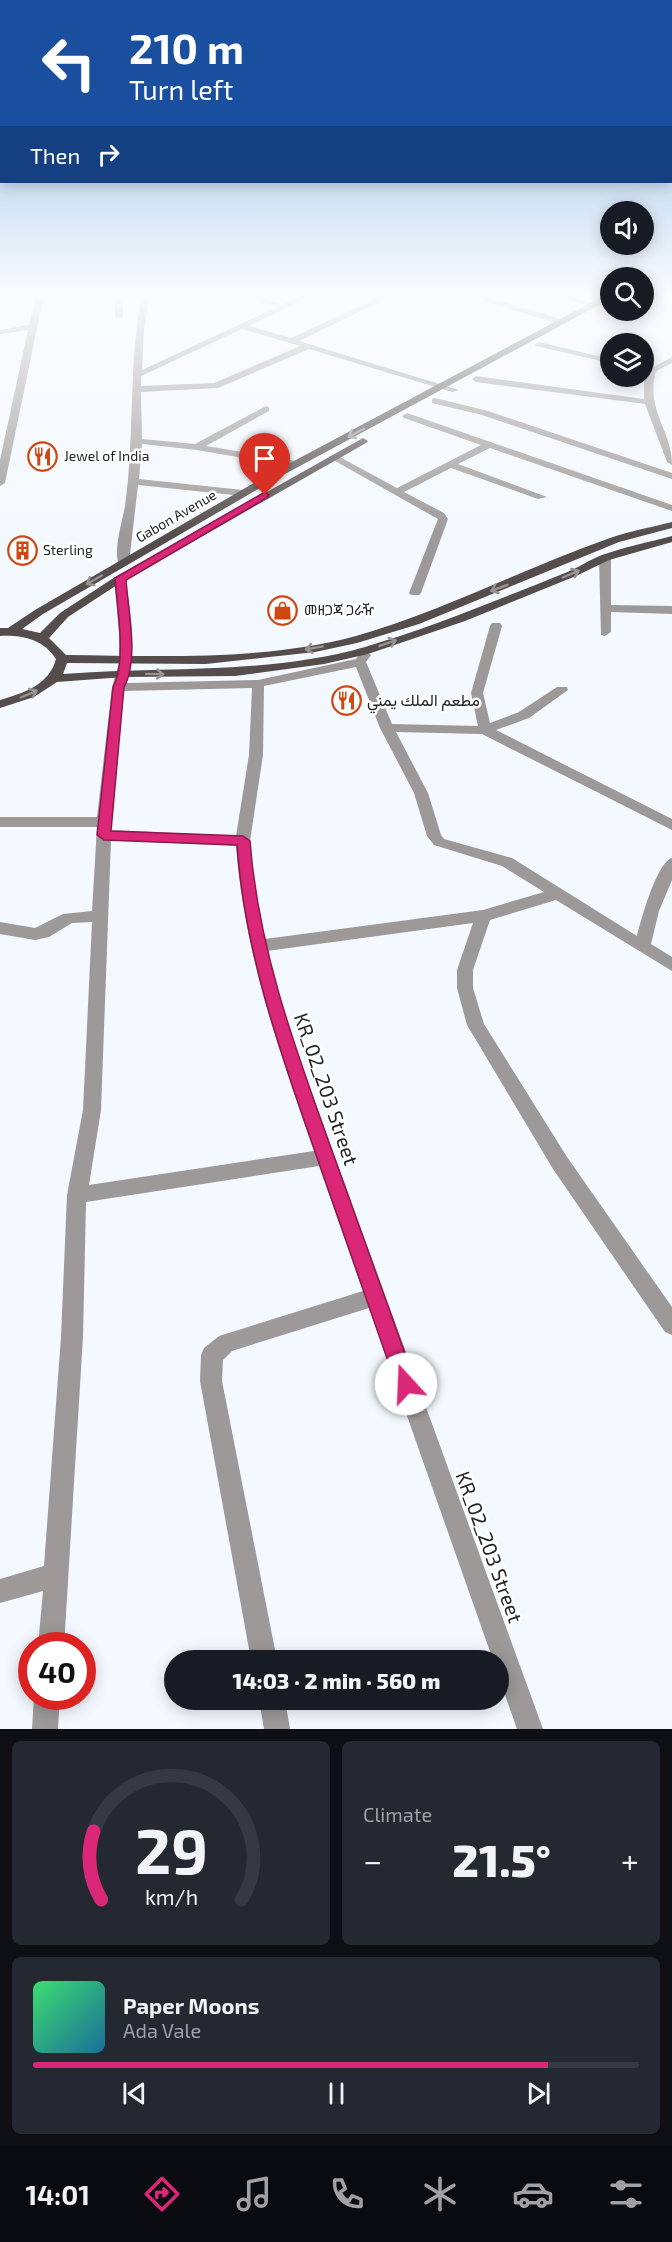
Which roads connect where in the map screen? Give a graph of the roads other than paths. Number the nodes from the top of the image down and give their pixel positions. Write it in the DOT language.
graph roads {
  1 [pos="139,374"];
  2 [pos="24,375"];
  3 [pos="241,375"];
  4 [pos="402,375"];
  5 [pos="466,375"];
  6 [pos="484,375"];
  7 [pos="476,379"];
  8 [pos="443,387"];
  9 [pos="646,387"];
  10 [pos="138,389"];
  11 [pos="455,390"];
  12 [pos="435,401"];
  13 [pos="647,402"];
  14 [pos="266,409"];
  15 [pos="407,416"];
  16 [pos="14,424"];
  17 [pos="0,425"];
  18 [pos="137,441"];
  19 [pos="489,445"];
  20 [pos="197,447"];
  21 [pos="333,458"];
  22 [pos="672,461"];
  23 [pos="296,464"];
  24 [pos="450,464"];
  25 [pos="672,476"];
  26 [pos="132,481"];
  27 [pos="0,483"];
  28 [pos="398,491"];
  29 [pos="243,493"];
  30 [pos="542,497"];
  31 [pos="672,508"];
  32 [pos="672,525"];
  33 [pos="672,539"];
  34 [pos="605,558"];
  35 [pos="123,563"];
  36 [pos="120,578"];
  37 [pos="415,594"];
  38 [pos="605,608"];
  39 [pos="672,610"];
  40 [pos="496,626"];
  41 [pos="6,632"];
  42 [pos="604,632"];
  43 [pos="42,638"];
  44 [pos="364,656"];
  45 [pos="62,659"];
  46 [pos="126,659"];
  47 [pos="54,678"];
  48 [pos="121,680"];
  49 [pos="258,684"];
  50 [pos="562,690"];
  51 [pos="0,704"];
  52 [pos="387,728"];
  53 [pos="485,730"];
  54 [pos="0,822"];
  55 [pos="672,825"];
  56 [pos="104,829"];
  57 [pos="243,841"];
  58 [pos="672,862"];
  59 [pos="559,893"];
  60 [pos="100,916"];
  61 [pos="483,916"];
  62 [pos="0,928"];
  63 [pos="258,945"];
  64 [pos="643,946"];
  65 [pos="672,965"];
  66 [pos="325,1156"];
  67 [pos="77,1195"];
  68 [pos="375,1297"];
  69 [pos="672,1325"];
  70 [pos="55,1575"];
  71 [pos="0,1591"];
  72 [pos="52,1632"];
  73 [pos="262,1650"];
  74 [pos="46,1710"];
  75 [pos="274,1710"];
  76 [pos="45,1729"];
  77 [pos="277,1729"];
  78 [pos="530,1729"];
  1 -- 10 [label="street"];
  2 -- 16 [label="street"];
  3 -- 10 [label="street"];
  4 -- 8 [label="street"];
  5 -- 8 [label="main road, Gabon Avenue"];
  6 -- 7 [label="main road, Gabon Avenue"];
  7 -- 11 [label="main road, Gabon Avenue"];
  7 -- 13 [label="street"];
  8 -- 11 [label="street"];
  8 -- 23 [label="main road, Gabon Avenue, one-way"];
  9 -- 13 [label="street"];
  10 -- 18 [label="street"];
  11 -- 12 [label="main road, Gabon Avenue"];
  12 -- 15 [label="main road, Gabon Avenue"];
  12 -- 25 [label="street"];
  13 -- 22 [label="street"];
  14 -- 20 [label="street"];
  15 -- 19 [label="street"];
  15 -- 21 [label="main road, Gabon Avenue"];
  16 -- 17 [label="street"];
  16 -- 27 [label="street"];
  18 -- 20 [label="street"];
  18 -- 26 [label="street"];
  19 -- 24 [label="street"];
  19 -- 31 [label="street"];
  20 -- 23 [label="street"];
  21 -- 28 [label="street"];
  21 -- 36 [label="main road, Gabon Avenue"];
  23 -- 29 [label="main road, Gabon Avenue"];
  24 -- 28 [label="street"];
  24 -- 30 [label="street"];
  26 -- 29 [label="street"];
  26 -- 35 [label="street"];
  28 -- 37 [label="street"];
  29 -- 35 [label="main road, Gabon Avenue"];
  32 -- 46 [label="main road, one-way"];
  33 -- 34 [label="main road"];
  34 -- 38 [label="street"];
  44 -- 34 [label="main road, one-way"];
  35 -- 41 [label="main road, Gabon Avenue, one-way"];
  36 -- 43 [label="main road, Gabon Avenue"];
  36 -- 46 [label="street"];
  38 -- 39 [label="street"];
  38 -- 42 [label="street"];
  40 -- 53 [label="street"];
  41 -- 43 [label="main road"];
  43 -- 45 [label="main road"];
  48 -- 44 [label="main road, one-way"];
  44 -- 49 [label="street"];
  44 -- 52 [label="street"];
  45 -- 46 [label="main road"];
  45 -- 47 [label="main road"];
  46 -- 48 [label="street"];
  47 -- 48 [label="main road"];
  51 -- 47 [label="main road, one-way"];
  48 -- 49 [label="street"];
  48 -- 56 [label="street"];
  49 -- 57 [label="street, KR_02_203 Street"];
  50 -- 53 [label="street"];
  52 -- 53 [label="street"];
  52 -- 59 [label="street"];
  53 -- 55 [label="street"];
  54 -- 56 [label="street"];
  56 -- 57 [label="street"];
  56 -- 60 [label="street"];
  57 -- 63 [label="street, KR_02_203 Street"];
  58 -- 64 [label="street"];
  59 -- 61 [label="street"];
  59 -- 64 [label="street"];
  60 -- 62 [label="street"];
  60 -- 67 [label="street"];
  61 -- 63 [label="street"];
  61 -- 69 [label="street"];
  63 -- 66 [label="street, KR_02_203 Street"];
  64 -- 65 [label="street"];
  66 -- 67 [label="street"];
  66 -- 68 [label="street, KR_02_203 Street"];
  67 -- 70 [label="street"];
  68 -- 73 [label="street"];
  68 -- 78 [label="street, KR_02_203 Street"];
  70 -- 71 [label="street"];
  70 -- 72 [label="street"];
  74 -- 76 [label="street"];
  75 -- 77 [label="street"];
}
